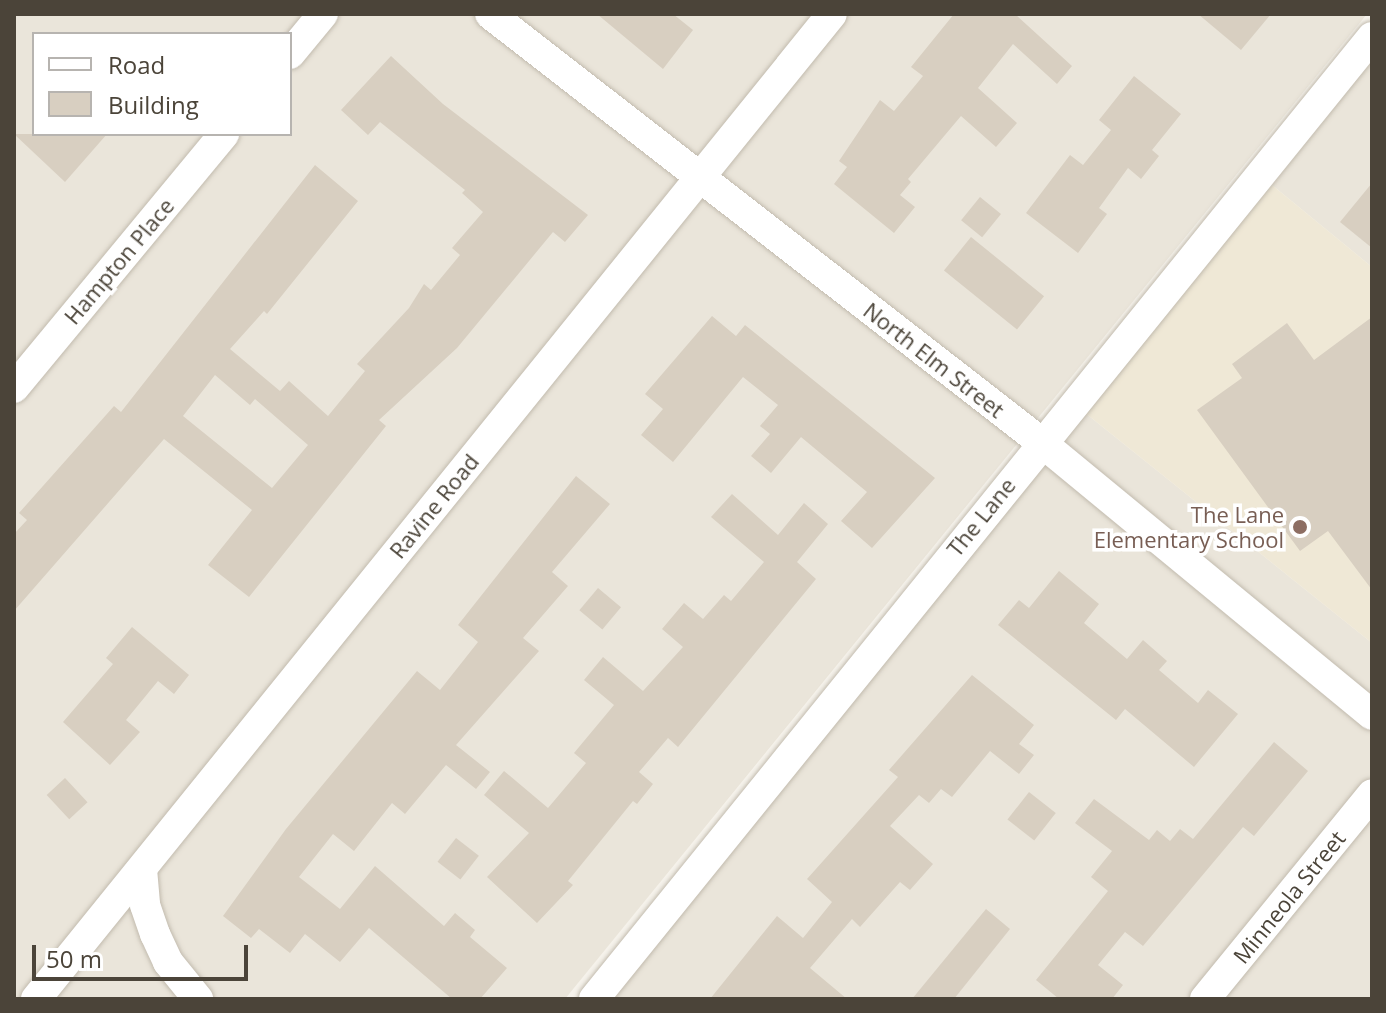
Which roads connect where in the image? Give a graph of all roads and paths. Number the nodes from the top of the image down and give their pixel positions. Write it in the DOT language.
graph roads {
  1 [pos="323,14"];
  2 [pos="490,14"];
  3 [pos="832,14"];
  4 [pos="1372,37"];
  5 [pos="292,52"];
  6 [pos="222,136"];
  7 [pos="699,179"];
  8 [pos="14,388"];
  9 [pos="1041,442"];
  10 [pos="1372,715"];
  11 [pos="1372,794"];
  12 [pos="142,869"];
  13 [pos="36,999"];
  14 [pos="198,999"];
  15 [pos="594,999"];
  16 [pos="1205,999"];
  1 -- 5 [label="street"];
  2 -- 7 [label="street, North Elm Street"];
  3 -- 7 [label="street, Ravine Road"];
  4 -- 9 [label="street, The Lane"];
  6 -- 8 [label="street, Hampton Place"];
  7 -- 9 [label="street, North Elm Street"];
  7 -- 12 [label="street, Ravine Road"];
  9 -- 10 [label="street, North Elm Street"];
  9 -- 15 [label="street, The Lane"];
  11 -- 16 [label="street, Minneola Street"];
  12 -- 13 [label="street, Ravine Road"];
  12 -- 14 [label="street"];
}
